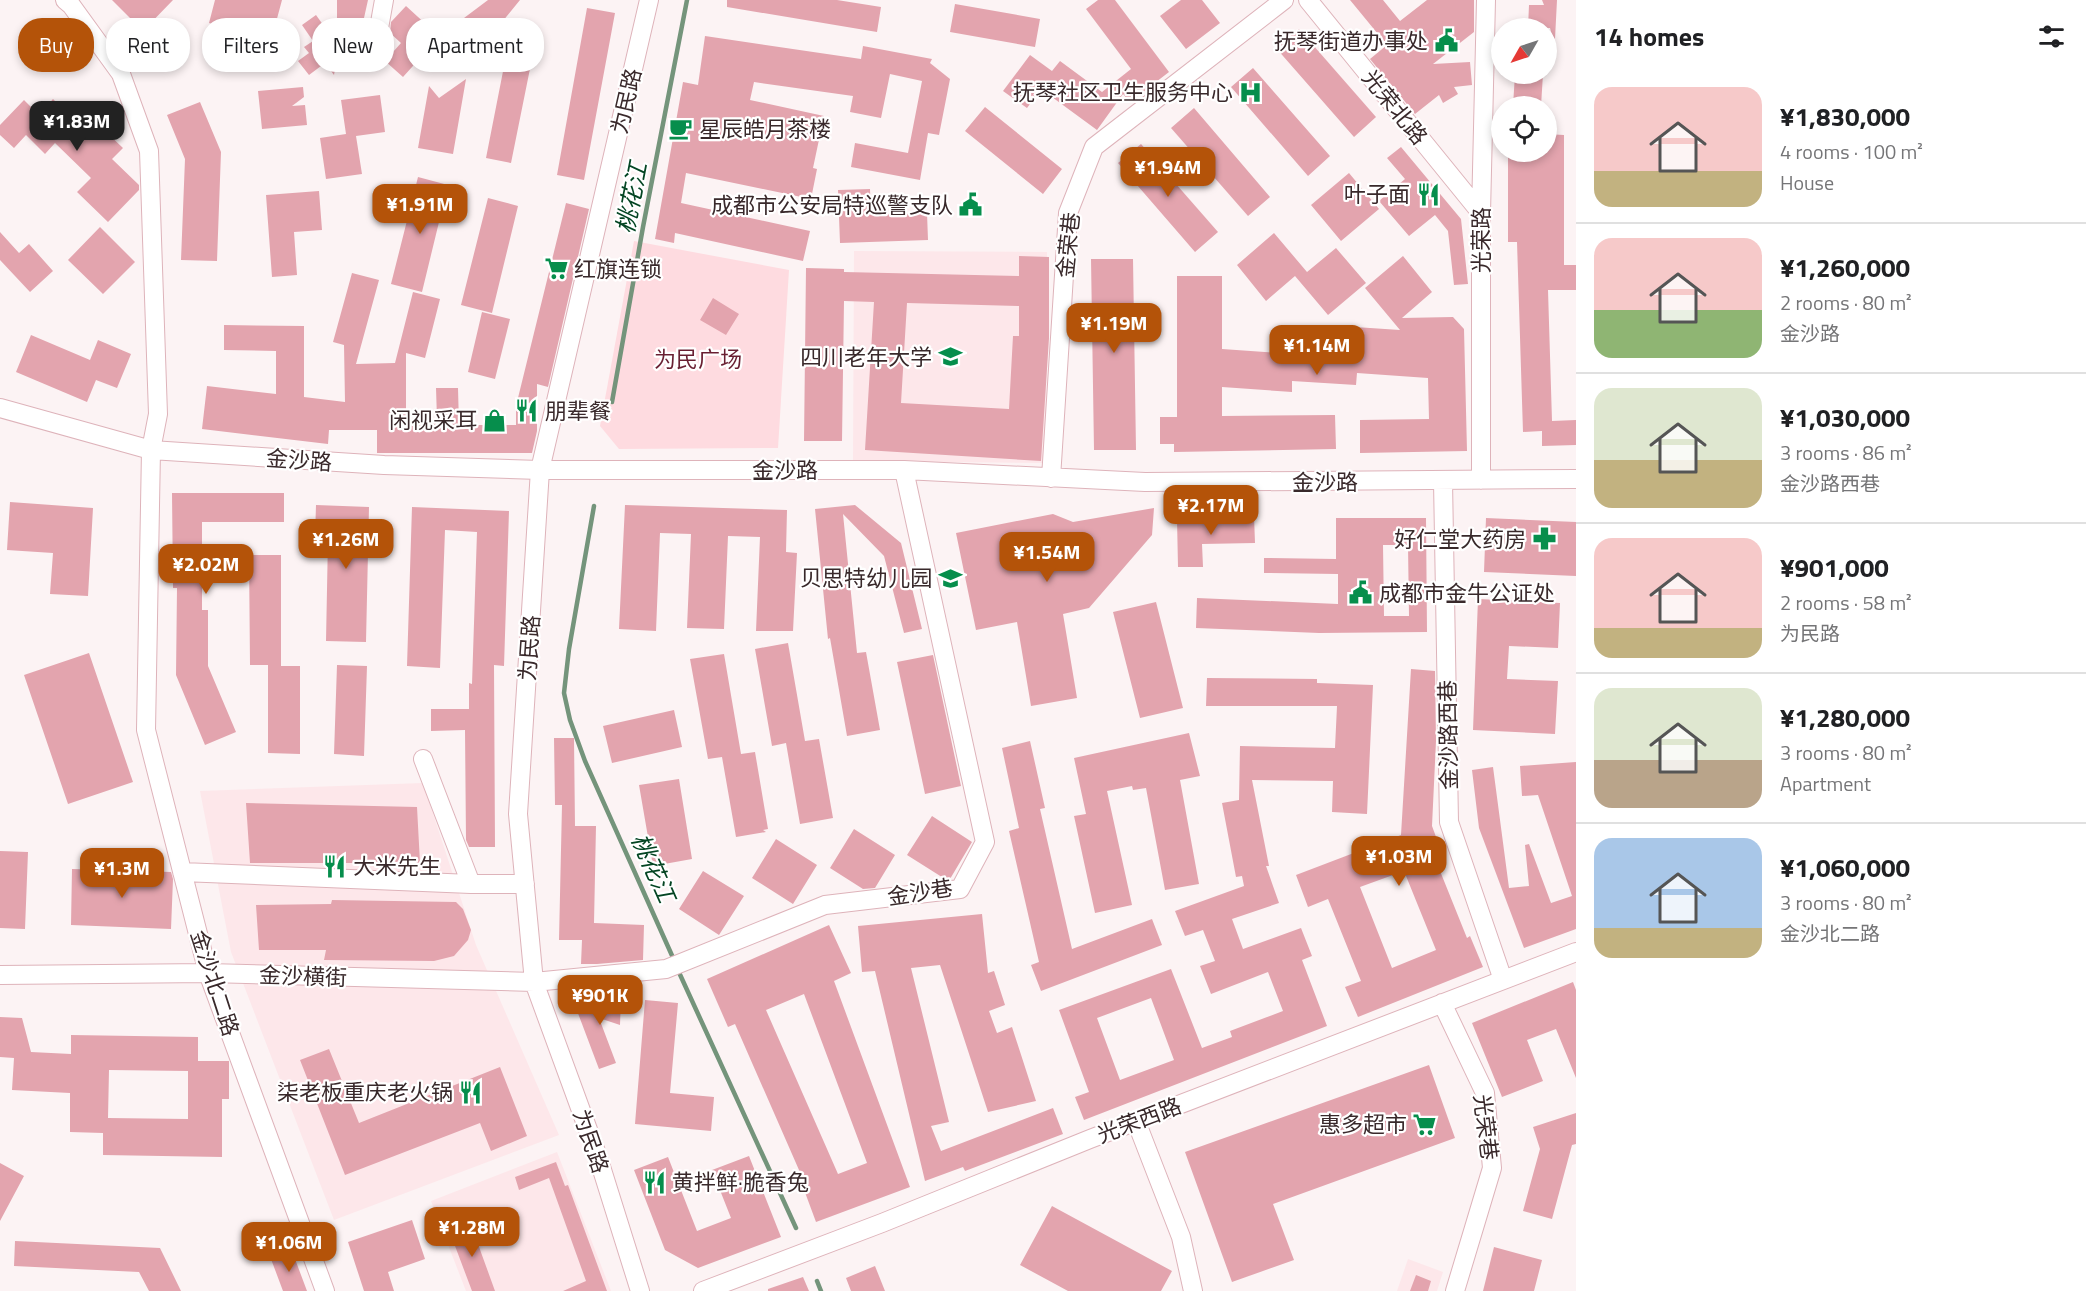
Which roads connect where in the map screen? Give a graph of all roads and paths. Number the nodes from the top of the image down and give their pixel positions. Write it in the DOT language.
graph roads {
  1 [pos="65,0"];
  2 [pos="384,0"];
  3 [pos="649,0"];
  4 [pos="1284,0"];
  5 [pos="1308,0"];
  6 [pos="1486,0"];
  7 [pos="381,18"];
  8 [pos="1481,213"];
  9 [pos="0,408"];
  10 [pos="151,450"];
  11 [pos="540,470"];
  12 [pos="904,471"];
  13 [pos="1051,478"];
  14 [pos="1576,479"];
  15 [pos="1481,480"];
  16 [pos="1443,481"];
  17 [pos="423,759"];
  18 [pos="182,872"];
  19 [pos="471,884"];
  20 [pos="525,884"];
  21 [pos="1574,959"];
  22 [pos="208,973"];
  23 [pos="0,975"];
  24 [pos="1503,980"];
  25 [pos="534,982"];
  26 [pos="1442,1003"];
  27 [pos="1136,1121"];
  28 [pos="325,1291"];
  29 [pos="639,1291"];
  30 [pos="703,1291"];
  31 [pos="1192,1291"];
  32 [pos="1455,1291"];
  1 -- 10 [label="street, 金沙北二路"];
  2 -- 7 [label="street"];
  3 -- 11 [label="street, 为民路"];
  4 -- 13 [label="street, 金荣巷"];
  5 -- 8 [label="street, 光荣北路"];
  6 -- 8 [label="street, 光荣路"];
  8 -- 15 [label="street, 光荣路"];
  9 -- 10 [label="street, 金沙路"];
  10 -- 11 [label="street, 金沙路"];
  10 -- 18 [label="street, 金沙北二路"];
  11 -- 12 [label="street, 金沙路"];
  11 -- 20 [label="street, 为民路"];
  12 -- 13 [label="street, 金沙路"];
  12 -- 25 [label="street, 金沙巷"];
  13 -- 16 [label="street, 金沙路"];
  14 -- 15 [label="street, 金沙路"];
  15 -- 16 [label="street, 金沙路"];
  16 -- 24 [label="street, 金沙路西巷"];
  17 -- 19 [label="street"];
  18 -- 19 [label="street"];
  18 -- 22 [label="street, 金沙北二路"];
  19 -- 20 [label="street"];
  20 -- 25 [label="street, 为民路"];
  21 -- 24 [label="street, 光荣西路"];
  22 -- 23 [label="street, 金沙横街"];
  22 -- 25 [label="street, 金沙横街"];
  22 -- 28 [label="street, 金沙北二路"];
  24 -- 26 [label="street, 光荣西路"];
  25 -- 29 [label="street, 为民路"];
  26 -- 27 [label="street, 光荣西路"];
  26 -- 32 [label="street, 光荣巷"];
  27 -- 30 [label="street, 光荣西路"];
  27 -- 31 [label="street"];
}
